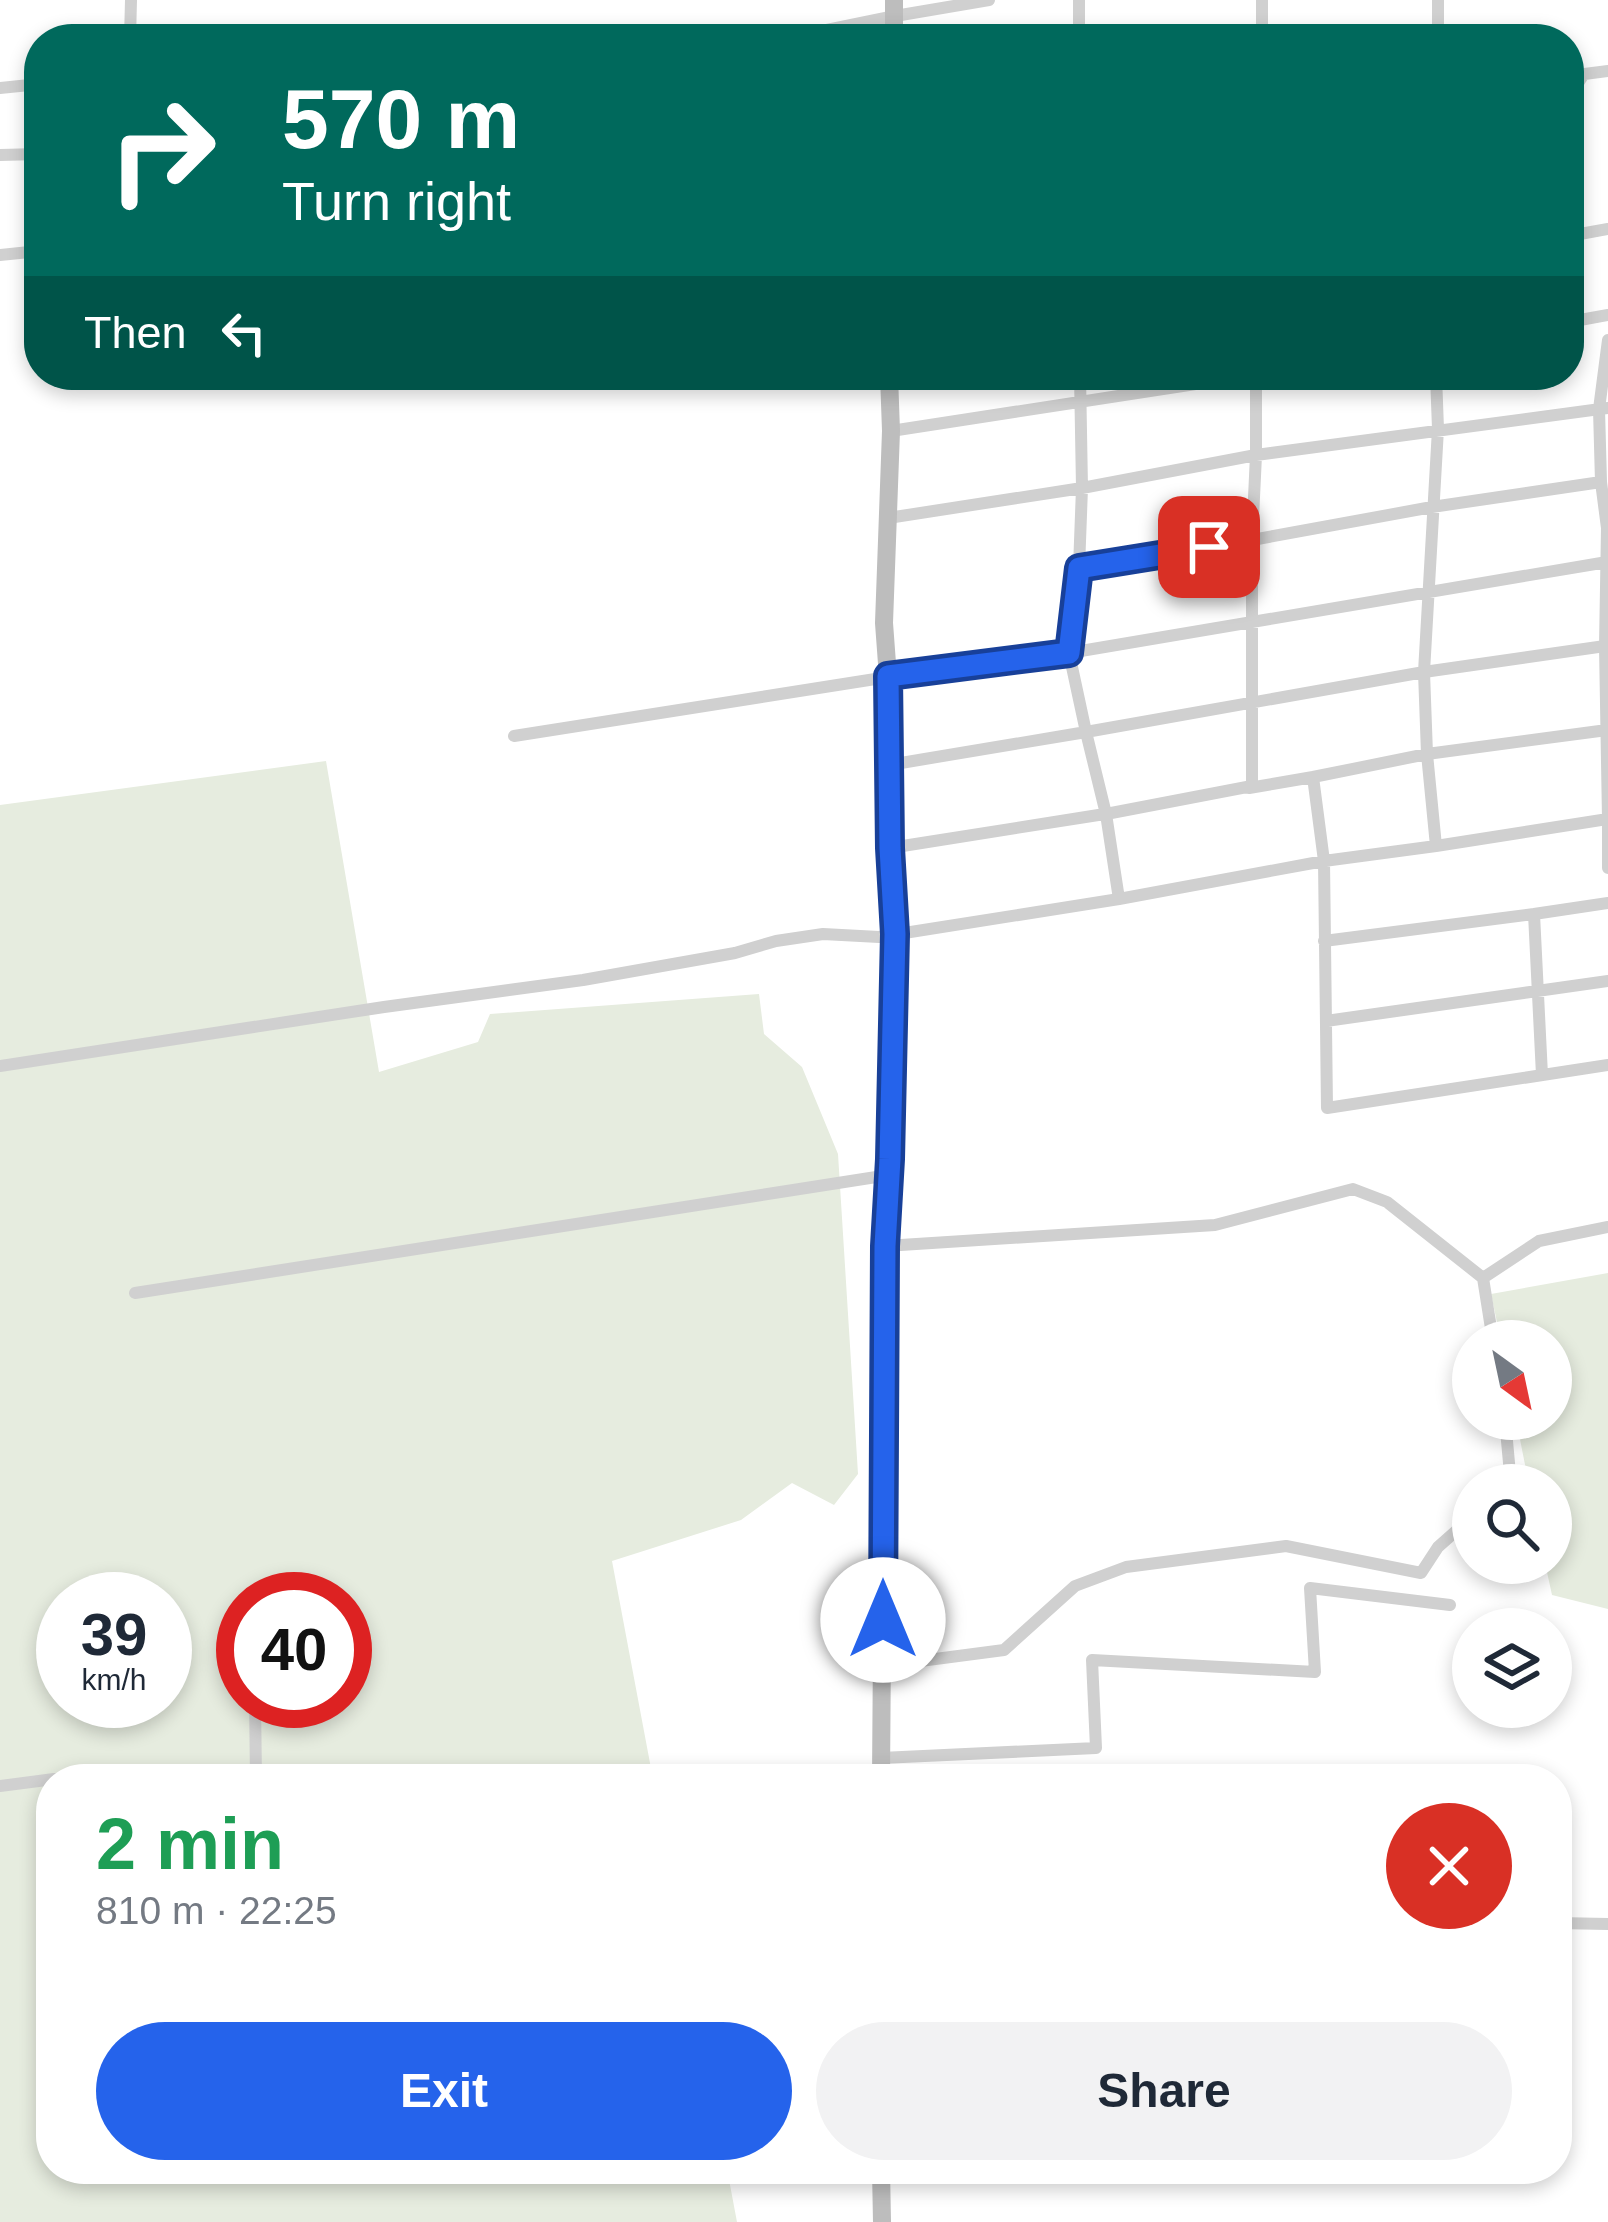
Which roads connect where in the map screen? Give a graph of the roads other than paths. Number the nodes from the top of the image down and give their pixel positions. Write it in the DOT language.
graph roads {
  1 [pos="989,0"];
  2 [pos="895,8"];
  3 [pos="838,24"];
  4 [pos="1608,340"];
  5 [pos="890,390"];
  6 [pos="1079,390"];
  7 [pos="1149,390"];
  8 [pos="1255,390"];
  9 [pos="1437,390"];
  10 [pos="1079,400"];
  11 [pos="1604,409"];
  12 [pos="1438,429"];
  13 [pos="891,431"];
  14 [pos="1256,455"];
  15 [pos="1601,482"];
  16 [pos="1082,488"];
  17 [pos="1432,507"];
  18 [pos="888,518"];
  19 [pos="1252,540"];
  20 [pos="1606,562"];
  21 [pos="1079,568"];
  22 [pos="1428,592"];
  23 [pos="1252,622"];
  24 [pos="1605,646"];
  25 [pos="1069,653"];
  26 [pos="1424,672"];
  27 [pos="888,676"];
  28 [pos="1251,705"];
  29 [pos="1607,730"];
  30 [pos="1086,732"];
  31 [pos="514,736"];
  32 [pos="1426,754"];
  33 [pos="889,766"];
  34 [pos="1313,777"];
  35 [pos="1106,814"];
  36 [pos="1608,819"];
  37 [pos="1436,846"];
  38 [pos="890,848"];
  39 [pos="1324,861"];
  40 [pos="1608,868"];
  41 [pos="1119,899"];
  42 [pos="1608,903"];
  43 [pos="1534,914"];
  44 [pos="895,934"];
  45 [pos="1324,940"];
  46 [pos="1608,982"];
  47 [pos="1537,992"];
  48 [pos="1326,1021"];
  49 [pos="1608,1064"];
  50 [pos="0,1066"];
  51 [pos="1542,1075"];
  52 [pos="889,1175"];
  53 [pos="1608,1227"];
  54 [pos="885,1246"];
  55 [pos="1483,1278"];
  56 [pos="135,1293"];
  57 [pos="1490,1320"];
  58 [pos="1452,1535"];
  59 [pos="1450,1605"];
  60 [pos="882,1666"];
  61 [pos="255,1728"];
  62 [pos="881,1758"];
  63 [pos="256,1764"];
  64 [pos="881,1764"];
  65 [pos="36,1781"];
  66 [pos="0,1786"];
  67 [pos="1572,1923"];
  68 [pos="1608,1924"];
  69 [pos="881,2184"];
  70 [pos="882,2222"];
  1 -- 2 [label="street"];
  2 -- 3 [label="street"];
  4 -- 11 [label="street"];
  5 -- 13 [label="street"];
  6 -- 10 [label="street"];
  7 -- 10 [label="street"];
  8 -- 14 [label="street"];
  9 -- 12 [label="street"];
  10 -- 13 [label="street"];
  10 -- 16 [label="street"];
  11 -- 12 [label="street"];
  11 -- 15 [label="street"];
  12 -- 14 [label="street"];
  12 -- 17 [label="street"];
  13 -- 18 [label="street"];
  14 -- 16 [label="street"];
  14 -- 19 [label="street"];
  15 -- 17 [label="street"];
  15 -- 20 [label="street"];
  16 -- 18 [label="street"];
  16 -- 21 [label="street"];
  17 -- 19 [label="street"];
  17 -- 22 [label="street"];
  18 -- 27 [label="street"];
  19 -- 21 [label="street"];
  19 -- 23 [label="street"];
  20 -- 22 [label="street"];
  20 -- 24 [label="street"];
  21 -- 25 [label="street"];
  22 -- 23 [label="street"];
  22 -- 26 [label="street"];
  23 -- 25 [label="street"];
  23 -- 28 [label="street"];
  24 -- 26 [label="street"];
  24 -- 29 [label="street"];
  25 -- 27 [label="street"];
  25 -- 30 [label="street"];
  26 -- 28 [label="street"];
  26 -- 32 [label="street"];
  27 -- 31 [label="street"];
  27 -- 33 [label="street"];
  28 -- 30 [label="street"];
  28 -- 35 [label="street"];
  29 -- 32 [label="street"];
  29 -- 36 [label="street"];
  30 -- 33 [label="street"];
  30 -- 35 [label="street"];
  32 -- 34 [label="street"];
  32 -- 37 [label="street"];
  33 -- 38 [label="street"];
  34 -- 35 [label="street"];
  34 -- 39 [label="street"];
  35 -- 38 [label="street"];
  35 -- 41 [label="street"];
  36 -- 37 [label="street"];
  36 -- 40 [label="street"];
  37 -- 39 [label="street"];
  38 -- 44 [label="street"];
  39 -- 41 [label="street"];
  39 -- 45 [label="street"];
  41 -- 44 [label="street"];
  42 -- 43 [label="street"];
  43 -- 45 [label="street"];
  43 -- 47 [label="street"];
  44 -- 50 [label="street"];
  44 -- 52 [label="street"];
  45 -- 48 [label="street"];
  46 -- 47 [label="street"];
  47 -- 48 [label="street"];
  47 -- 51 [label="street"];
  48 -- 51 [label="street"];
  49 -- 51 [label="street"];
  52 -- 54 [label="street"];
  52 -- 56 [label="street"];
  53 -- 55 [label="street"];
  54 -- 55 [label="street"];
  54 -- 60 [label="street"];
  55 -- 57 [label="street"];
  58 -- 60 [label="street"];
  59 -- 62 [label="street"];
  60 -- 62 [label="street"];
  61 -- 63 [label="street"];
  62 -- 64 [label="street"];
  65 -- 66 [label="street"];
  67 -- 68 [label="street"];
  69 -- 70 [label="street"];
}
